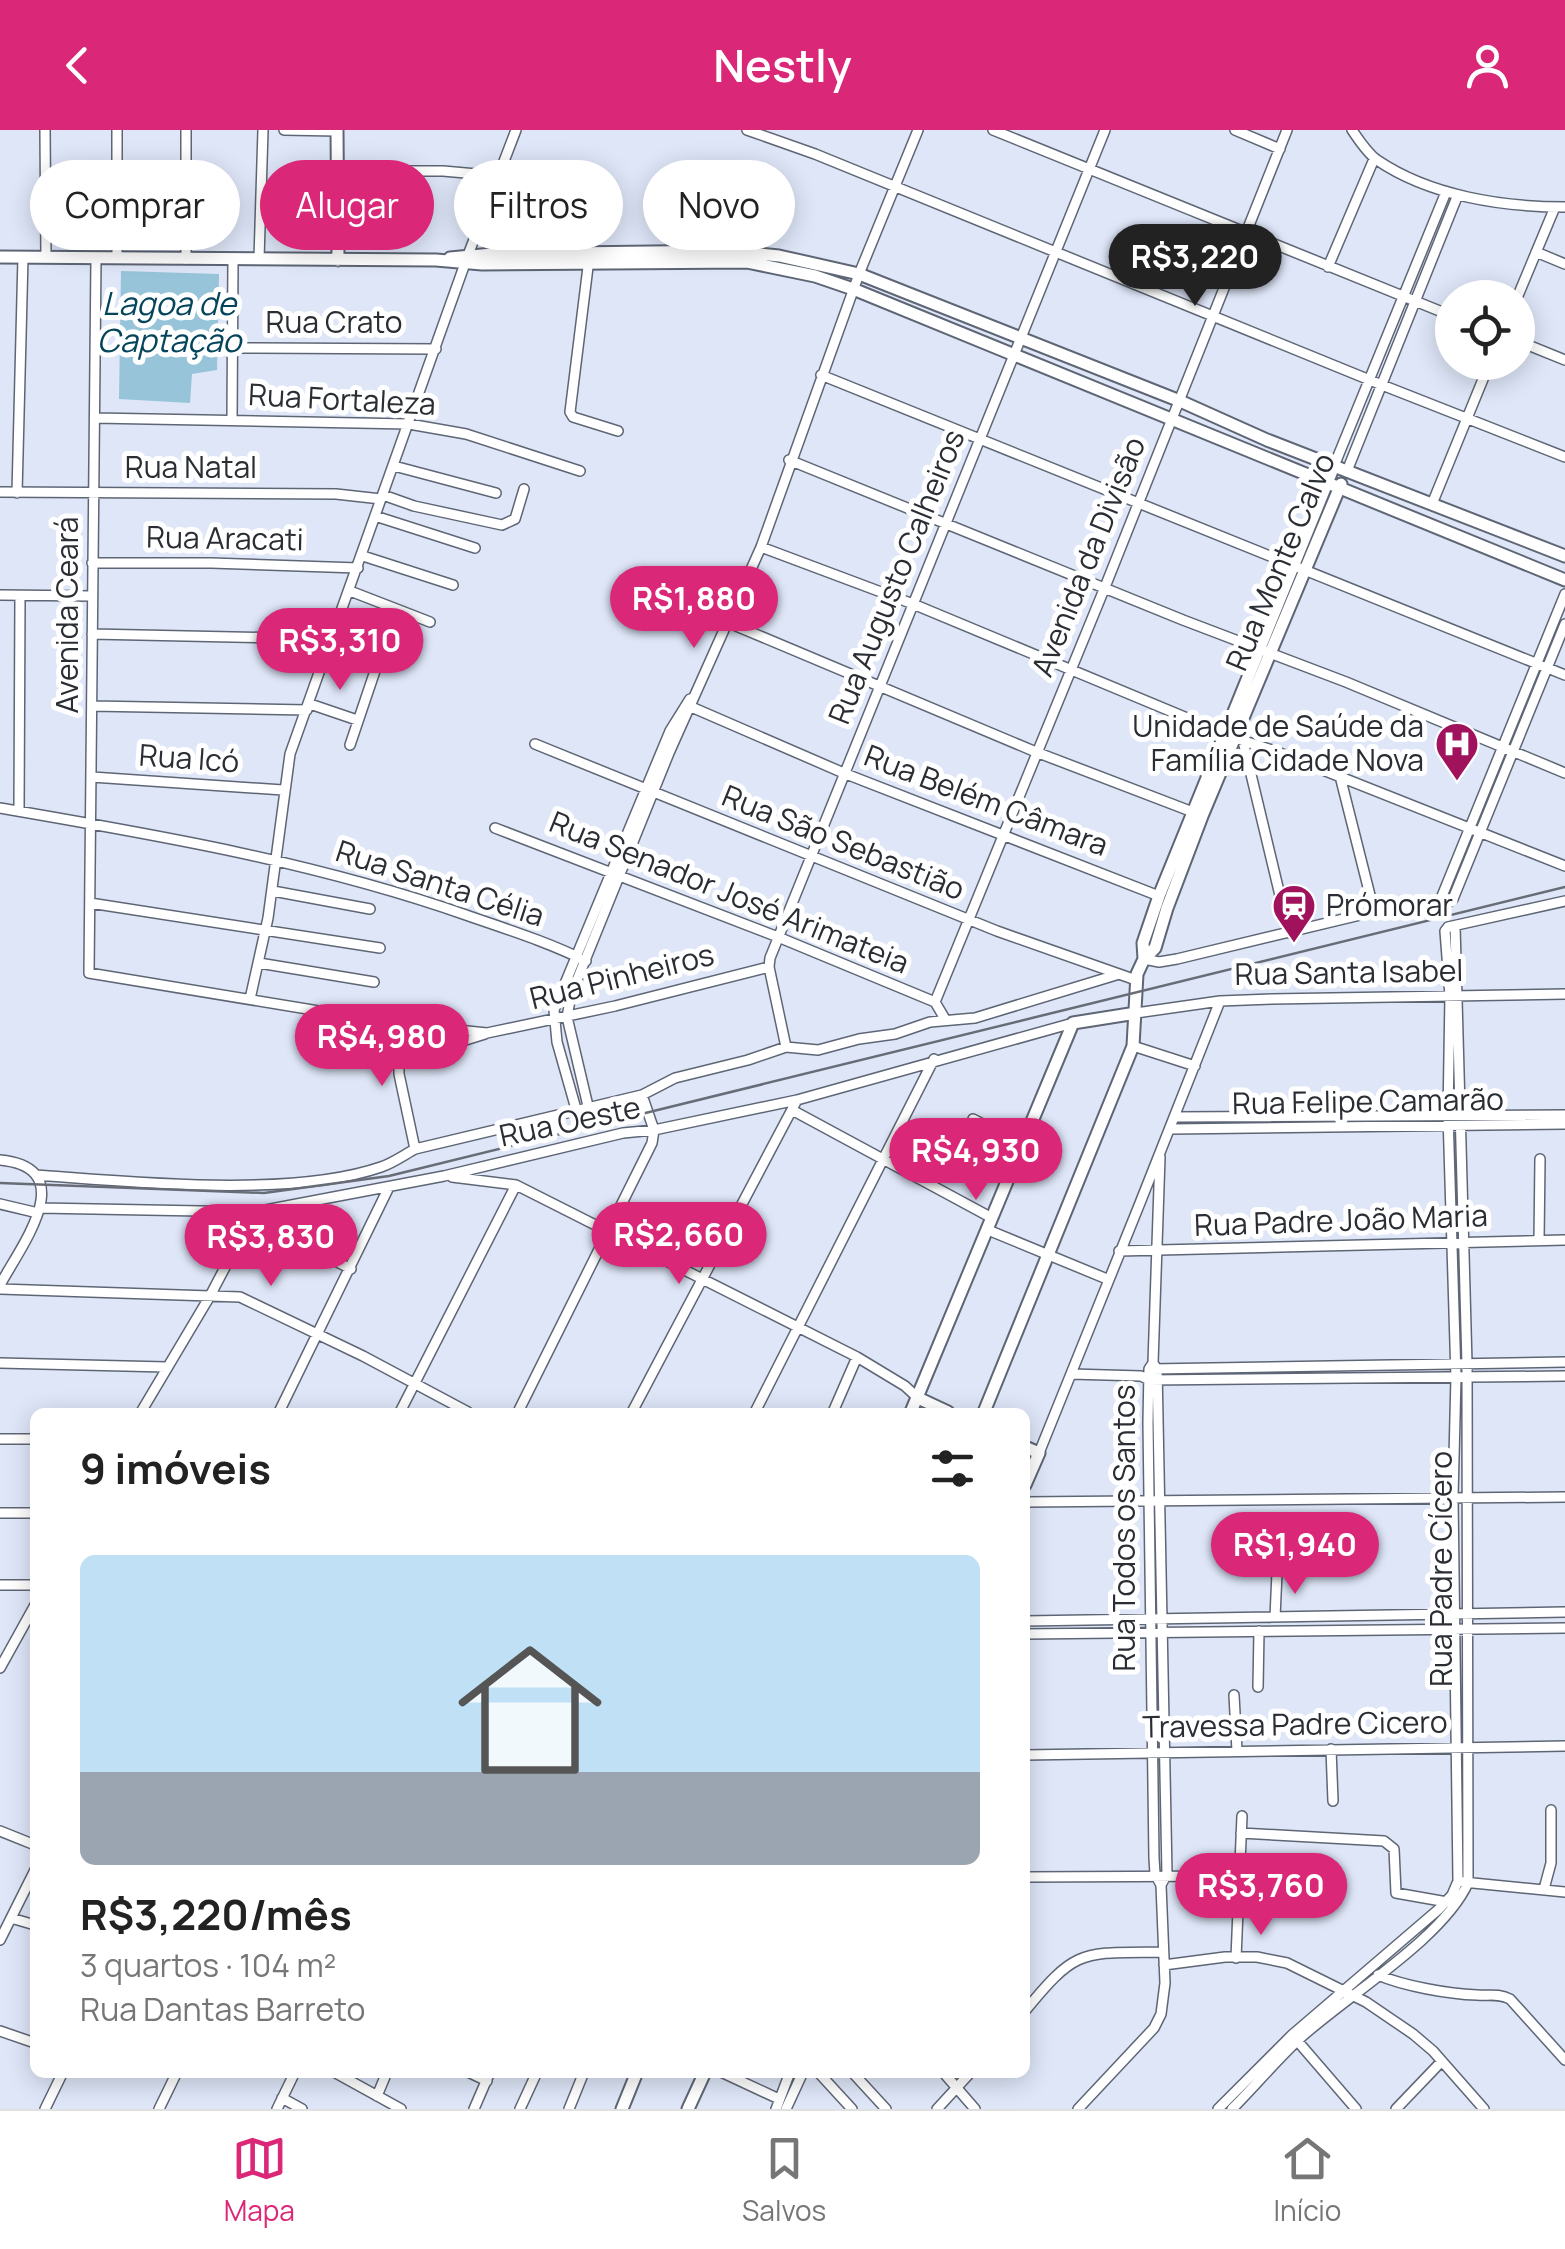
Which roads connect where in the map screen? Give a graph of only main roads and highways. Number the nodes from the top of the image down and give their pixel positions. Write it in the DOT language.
graph roads {
  1 [pos="337,130"];
  2 [pos="0,257"];
  3 [pos="590,257"];
  4 [pos="338,260"];
  5 [pos="1341,468"];
  6 [pos="1333,485"];
  7 [pos="1565,556"];
  8 [pos="1565,580"];
  9 [pos="1198,814"];
  10 [pos="1144,959"];
  11 [pos="1136,1013"];
  12 [pos="918,1398"];
  13 [pos="913,1408"];
  14 [pos="939,1408"];
  15 [pos="986,1408"];
  16 [pos="1030,1449"];
  17 [pos="1030,1473"];
  18 [pos="635,2078"];
  19 [pos="702,2078"];
  20 [pos="622,2109"];
  21 [pos="688,2109"];
  1 -- 4 [label="main road"];
  2 -- 4 [label="main road"];
  3 -- 4 [label="main road"];
  3 -- 5 [label="main road"];
  3 -- 6 [label="main road"];
  5 -- 6 [label="main road, Rua Monte Calvo"];
  5 -- 7 [label="main road"];
  6 -- 8 [label="main road"];
  6 -- 9 [label="main road, Rua Monte Calvo"];
  9 -- 10 [label="main road, Rua Monte Calvo"];
  9 -- 10 [label="main road, Rua Monte Calvo"];
  10 -- 11 [label="main road"];
  11 -- 12 [label="main road, Rua Oeste"];
  11 -- 15 [label="main road"];
  12 -- 13 [label="main road"];
  12 -- 14 [label="main road"];
  16 -- 17 [label="main road"];
  18 -- 20 [label="main road"];
  19 -- 21 [label="main road"];
}
